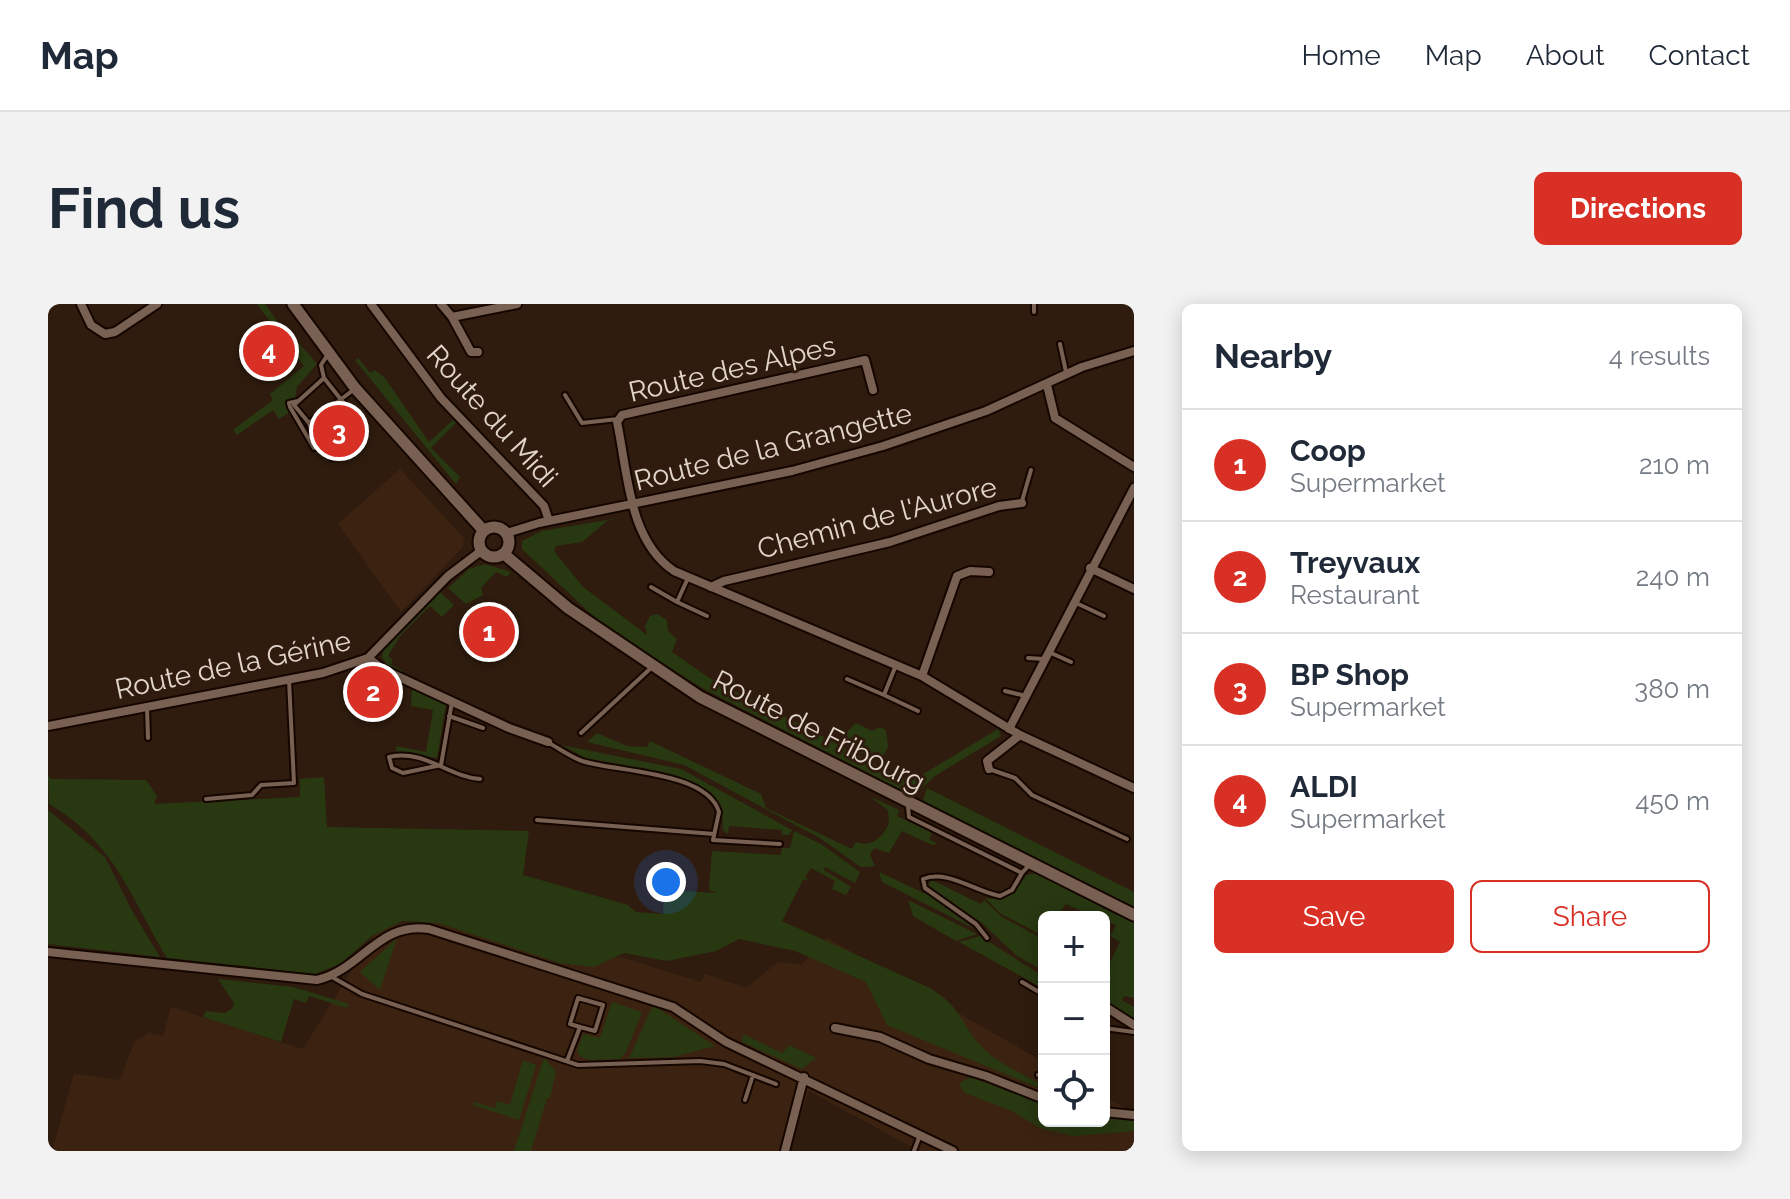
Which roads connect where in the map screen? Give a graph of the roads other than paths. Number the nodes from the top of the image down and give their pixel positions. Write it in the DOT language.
graph roads {
  1 [pos="81,304"];
  2 [pos="157,304"];
  3 [pos="293,304"];
  4 [pos="371,304"];
  5 [pos="441,304"];
  6 [pos="517,304"];
  7 [pos="1034,304"];
  8 [pos="1034,312"];
  9 [pos="452,317"];
  10 [pos="1060,344"];
  11 [pos="1134,351"];
  12 [pos="478,352"];
  13 [pos="328,354"];
  14 [pos="1067,375"];
  15 [pos="324,378"];
  16 [pos="1047,385"];
  17 [pos="355,388"];
  18 [pos="873,390"];
  19 [pos="565,395"];
  20 [pos="341,399"];
  21 [pos="298,401"];
  22 [pos="619,419"];
  23 [pos="309,423"];
  24 [pos="319,447"];
  25 [pos="1134,467"];
  26 [pos="1031,470"];
  27 [pos="1133,493"];
  28 [pos="1022,503"];
  29 [pos="635,505"];
  30 [pos="549,521"];
  31 [pos="484,531"];
  32 [pos="507,533"];
  33 [pos="481,551"];
  34 [pos="504,554"];
  35 [pos="1090,568"];
  36 [pos="989,572"];
  37 [pos="688,578"];
  38 [pos="651,587"];
  39 [pos="711,587"];
  40 [pos="1134,589"];
  41 [pos="677,602"];
  42 [pos="1073,602"];
  43 [pos="707,616"];
  44 [pos="1104,616"];
  45 [pos="1046,655"];
  46 [pos="368,658"];
  47 [pos="1028,658"];
  48 [pos="1071,662"];
  49 [pos="896,665"];
  50 [pos="652,667"];
  51 [pos="922,676"];
  52 [pos="847,679"];
  53 [pos="289,680"];
  54 [pos="1005,691"];
  55 [pos="884,695"];
  56 [pos="1026,696"];
  57 [pos="452,700"];
  58 [pos="147,707"];
  59 [pos="918,711"];
  60 [pos="449,716"];
  61 [pos="48,726"];
  62 [pos="483,728"];
  63 [pos="1009,729"];
  64 [pos="581,733"];
  65 [pos="1020,735"];
  66 [pos="148,738"];
  67 [pos="548,742"];
  68 [pos="441,765"];
  69 [pos="989,769"];
  70 [pos="480,779"];
  71 [pos="1134,788"];
  72 [pos="206,799"];
  73 [pos="537,820"];
  74 [pos="714,834"];
  75 [pos="1127,839"];
  76 [pos="780,844"];
  77 [pos="1026,869"];
  78 [pos="1134,915"];
  79 [pos="987,938"];
  80 [pos="48,952"];
  81 [pos="332,977"];
  82 [pos="1022,982"];
  83 [pos="1038,991"];
  84 [pos="1110,1010"];
  85 [pos="1134,1025"];
  86 [pos="580,1027"];
  87 [pos="835,1028"];
  88 [pos="1110,1029"];
  89 [pos="1134,1032"];
  90 [pos="567,1061"];
  91 [pos="753,1075"];
  92 [pos="804,1077"];
  93 [pos="776,1084"];
  94 [pos="1038,1097"];
  95 [pos="745,1100"];
  96 [pos="1110,1113"];
  97 [pos="1134,1115"];
  98 [pos="920,1135"];
  99 [pos="785,1151"];
  100 [pos="914,1151"];
  101 [pos="953,1151"];
  1 -- 2 [label="street"];
  3 -- 13 [label="main road"];
  4 -- 30 [label="street, Route du Midi"];
  5 -- 9 [label="street"];
  6 -- 9 [label="street"];
  7 -- 8 [label="lane"];
  9 -- 12 [label="street"];
  10 -- 14 [label="lane"];
  11 -- 14 [label="street, Route de la Grangette"];
  13 -- 15 [label="lane"];
  13 -- 17 [label="main road"];
  14 -- 16 [label="street, Route de la Grangette"];
  15 -- 20 [label="lane"];
  15 -- 21 [label="lane"];
  16 -- 25 [label="street"];
  16 -- 29 [label="street, Route de la Grangette"];
  17 -- 20 [label="lane"];
  17 -- 31 [label="main road"];
  18 -- 22 [label="street, Route des Alpes"];
  19 -- 22 [label="lane"];
  20 -- 23 [label="lane"];
  20 -- 24 [label="lane"];
  21 -- 23 [label="lane"];
  21 -- 24 [label="lane"];
  22 -- 29 [label="street, Route des Alpes"];
  23 -- 24 [label="lane"];
  26 -- 28 [label="lane, Chemin de l'Aurore"];
  27 -- 35 [label="street"];
  28 -- 39 [label="street, Chemin de l'Aurore"];
  29 -- 30 [label="street, Route de la Grangette"];
  29 -- 37 [label="street, Route des Alpes"];
  30 -- 32 [label="street, Route de la Grangette"];
  31 -- 32 [label="main road"];
  31 -- 33 [label="main road"];
  32 -- 34 [label="main road"];
  33 -- 34 [label="main road"];
  33 -- 46 [label="street, Route de la Gérine"];
  34 -- 50 [label="main road, Route de Fribourg"];
  35 -- 40 [label="street"];
  35 -- 42 [label="street"];
  36 -- 51 [label="street"];
  37 -- 39 [label="street, Route des Alpes"];
  37 -- 41 [label="lane"];
  38 -- 41 [label="lane"];
  39 -- 49 [label="street, Route des Alpes"];
  41 -- 43 [label="lane"];
  42 -- 44 [label="lane"];
  42 -- 45 [label="street"];
  45 -- 47 [label="lane"];
  45 -- 48 [label="lane"];
  45 -- 56 [label="street"];
  46 -- 53 [label="street, Route de la Gérine"];
  46 -- 57 [label="street"];
  49 -- 51 [label="street, Route des Alpes"];
  49 -- 55 [label="lane"];
  50 -- 64 [label="lane"];
  50 -- 77 [label="main road, Route de Fribourg"];
  51 -- 63 [label="street, Route des Alpes"];
  52 -- 55 [label="lane"];
  53 -- 58 [label="street, Route de la Gérine"];
  53 -- 72 [label="lane"];
  54 -- 56 [label="lane"];
  55 -- 59 [label="lane"];
  56 -- 63 [label="street"];
  57 -- 60 [label="lane"];
  57 -- 67 [label="street"];
  58 -- 61 [label="street, Route de la Gérine"];
  58 -- 66 [label="lane"];
  60 -- 62 [label="lane"];
  60 -- 68 [label="lane"];
  63 -- 65 [label="street, Route des Alpes"];
  65 -- 69 [label="street"];
  65 -- 71 [label="street, Route des Alpes"];
  67 -- 74 [label="lane"];
  68 -- 68 [label="lane"];
  68 -- 70 [label="lane"];
  69 -- 75 [label="lane"];
  73 -- 74 [label="lane"];
  74 -- 76 [label="lane"];
  77 -- 78 [label="main road, Route de Fribourg"];
  77 -- 79 [label="lane"];
  80 -- 81 [label="street"];
  81 -- 90 [label="lane"];
  81 -- 92 [label="street"];
  82 -- 83 [label="lane"];
  84 -- 85 [label="street"];
  86 -- 86 [label="lane"];
  86 -- 90 [label="lane"];
  87 -- 94 [label="street"];
  88 -- 89 [label="lane"];
  90 -- 91 [label="lane"];
  91 -- 93 [label="lane"];
  91 -- 95 [label="lane"];
  92 -- 98 [label="street"];
  92 -- 99 [label="street"];
  96 -- 97 [label="street"];
  98 -- 100 [label="lane"];
  98 -- 101 [label="street"];
}
